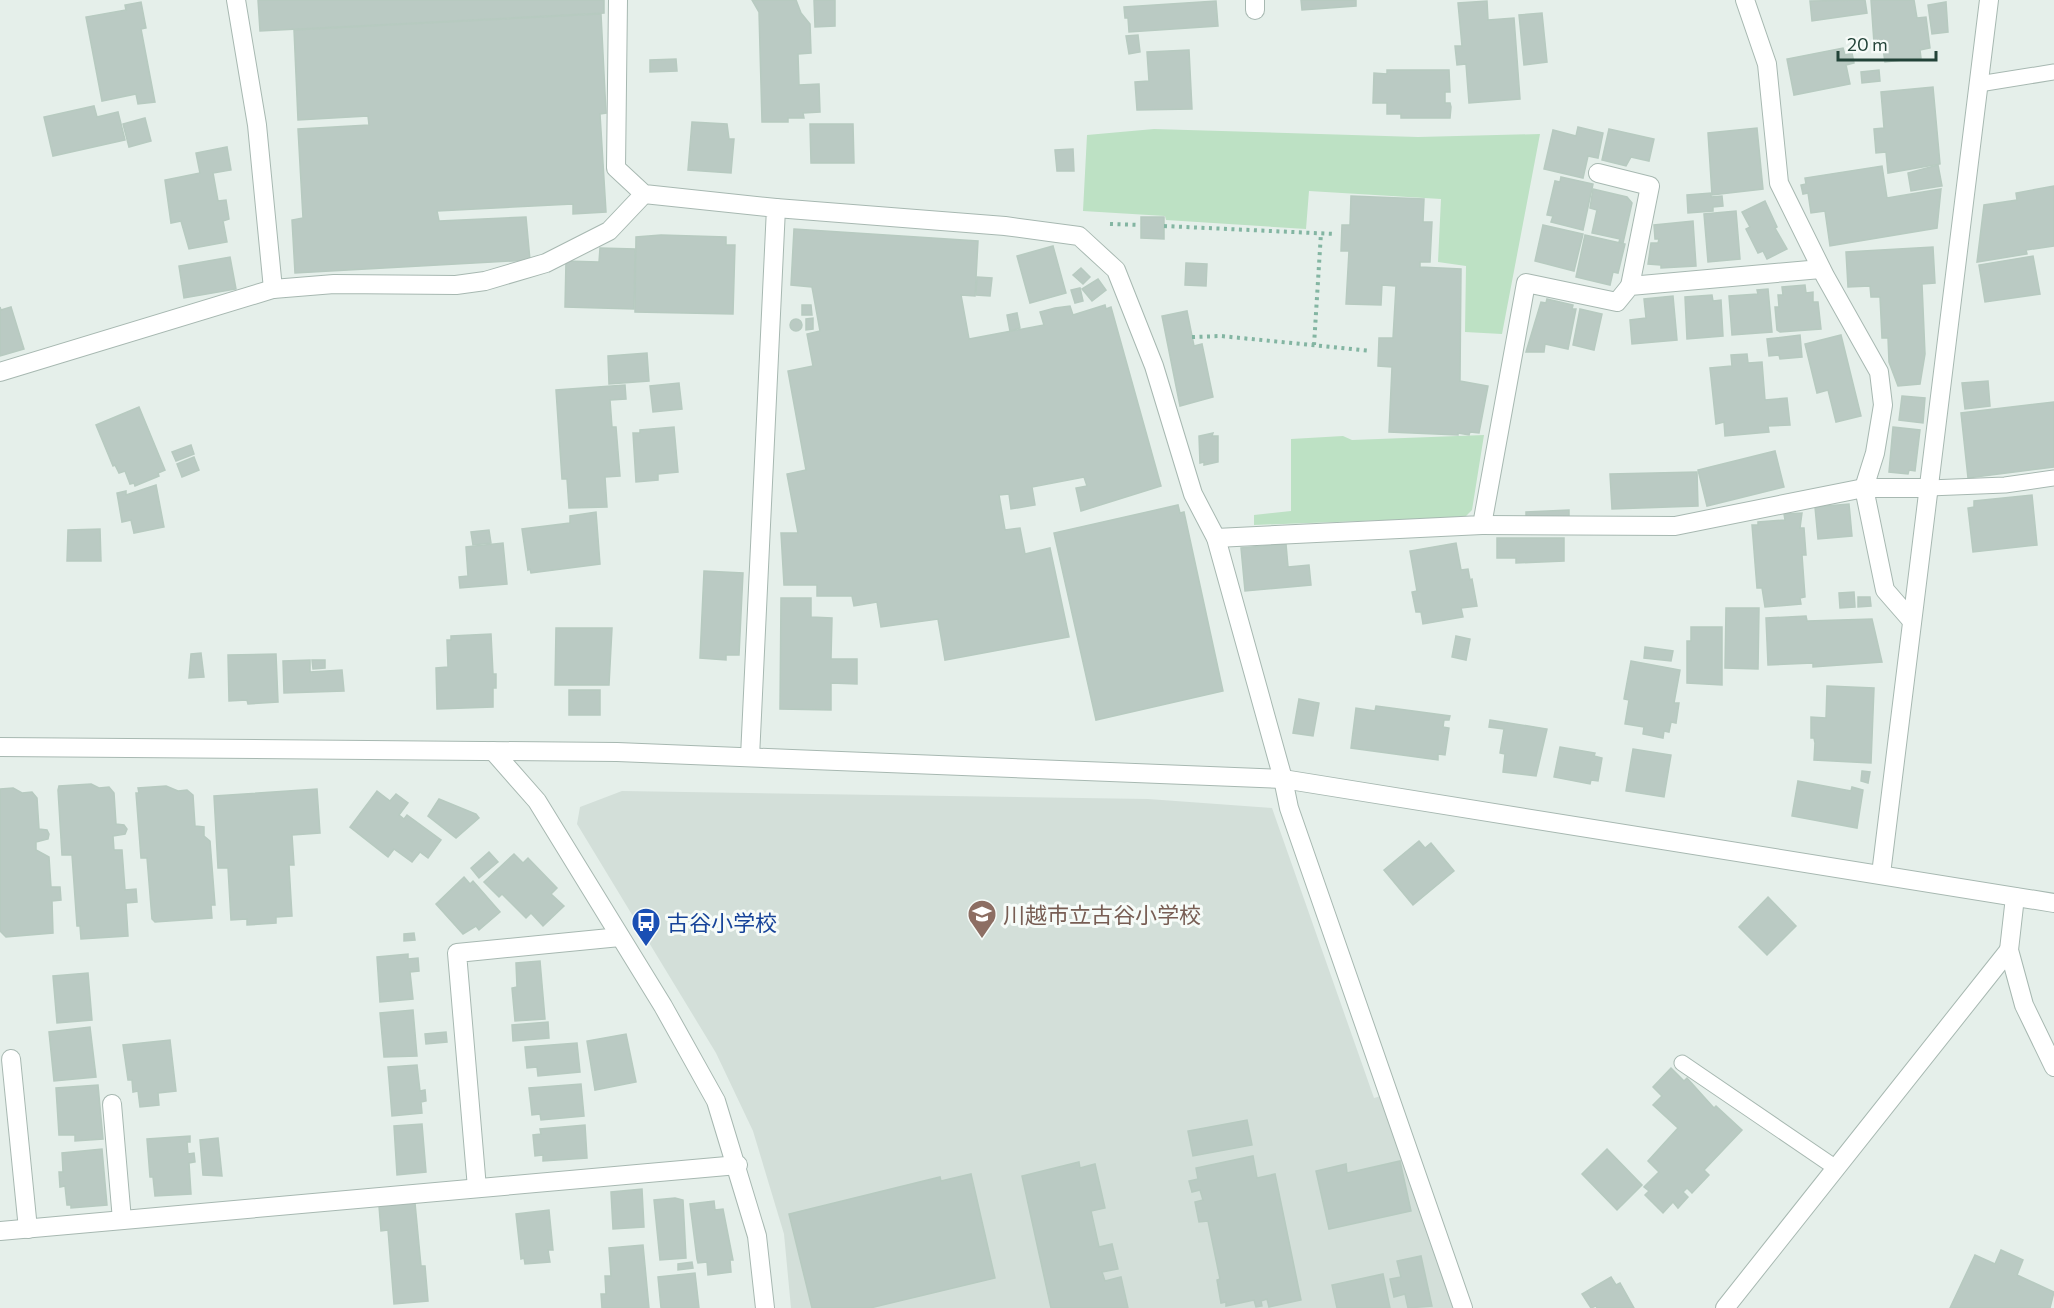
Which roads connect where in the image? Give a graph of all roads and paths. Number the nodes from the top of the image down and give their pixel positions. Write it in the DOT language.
graph roads {
  1 [pos="236,0"];
  2 [pos="618,0"];
  3 [pos="1745,0"];
  4 [pos="1989,0"];
  5 [pos="2054,72"];
  6 [pos="1979,84"];
  7 [pos="1598,173"];
  8 [pos="644,194"];
  9 [pos="776,208"];
  10 [pos="1110,224"];
  11 [pos="1140,225"];
  12 [pos="1164,226"];
  13 [pos="1321,233"];
  14 [pos="1335,234"];
  15 [pos="1821,269"];
  16 [pos="1630,286"];
  17 [pos="273,289"];
  18 [pos="1192,337"];
  19 [pos="1314,345"];
  20 [pos="1371,351"];
  21 [pos="0,372"];
  22 [pos="2054,478"];
  23 [pos="1864,488"];
  24 [pos="1929,488"];
  25 [pos="1482,525"];
  26 [pos="1216,538"];
  27 [pos="1912,621"];
  28 [pos="0,747"];
  29 [pos="493,752"];
  30 [pos="750,757"];
  31 [pos="1283,779"];
  32 [pos="1881,874"];
  33 [pos="2015,897"];
  34 [pos="2054,903"];
  35 [pos="620,937"];
  36 [pos="2009,950"];
  37 [pos="11,1059"];
  38 [pos="1682,1063"];
  39 [pos="2054,1067"];
  40 [pos="112,1104"];
  41 [pos="738,1165"];
  42 [pos="1836,1168"];
  43 [pos="477,1188"];
  44 [pos="122,1220"];
  45 [pos="28,1229"];
  46 [pos="0,1231"];
  47 [pos="765,1308"];
  48 [pos="1463,1308"];
  49 [pos="1725,1308"];
  1 -- 17 [label="street"];
  2 -- 8 [label="street"];
  3 -- 15 [label="street"];
  4 -- 6 [label="street"];
  5 -- 6 [label="lane"];
  6 -- 24 [label="street"];
  7 -- 16 [label="street"];
  8 -- 9 [label="street"];
  8 -- 17 [label="street"];
  9 -- 26 [label="street"];
  9 -- 30 [label="street"];
  10 -- 11 [label="path"];
  12 -- 13 [label="path"];
  13 -- 14 [label="path"];
  13 -- 19 [label="path"];
  15 -- 16 [label="street"];
  15 -- 23 [label="street"];
  16 -- 25 [label="street"];
  17 -- 21 [label="street"];
  18 -- 19 [label="path"];
  19 -- 20 [label="path"];
  22 -- 24 [label="lane"];
  23 -- 24 [label="street"];
  23 -- 25 [label="street"];
  23 -- 27 [label="street"];
  24 -- 27 [label="street"];
  25 -- 26 [label="street"];
  26 -- 31 [label="street"];
  27 -- 32 [label="street"];
  28 -- 29 [label="street"];
  29 -- 30 [label="street"];
  29 -- 35 [label="street"];
  30 -- 31 [label="street"];
  31 -- 32 [label="street"];
  31 -- 48 [label="street"];
  32 -- 33 [label="street"];
  33 -- 34 [label="street"];
  33 -- 36 [label="street"];
  35 -- 41 [label="street"];
  35 -- 43 [label="street"];
  36 -- 39 [label="street"];
  36 -- 42 [label="street"];
  37 -- 45 [label="street"];
  38 -- 42 [label="lane"];
  40 -- 44 [label="street"];
  41 -- 43 [label="street"];
  41 -- 47 [label="street"];
  42 -- 49 [label="street"];
  43 -- 44 [label="street"];
  44 -- 45 [label="street"];
  45 -- 46 [label="street"];
}
